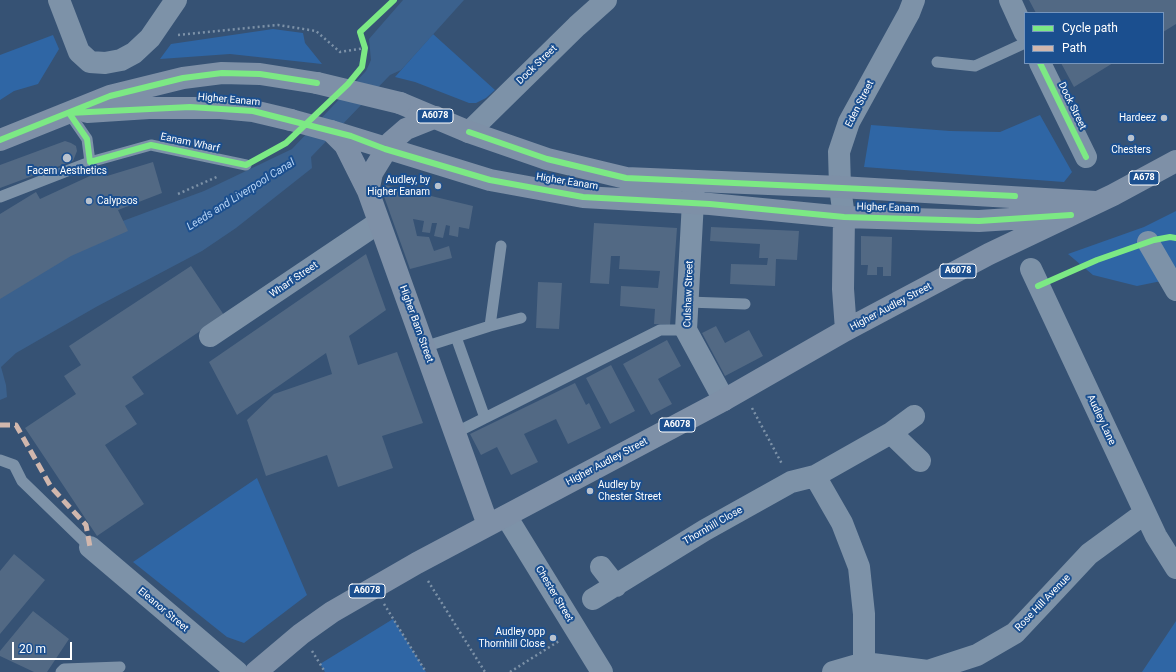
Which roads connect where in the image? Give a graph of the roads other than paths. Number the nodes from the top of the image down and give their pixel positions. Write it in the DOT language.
graph roads {
  1 [pos="59,0"];
  2 [pos="176,0"];
  3 [pos="606,0"];
  4 [pos="914,0"];
  5 [pos="1010,0"];
  6 [pos="1024,30"];
  7 [pos="1024,43"];
  8 [pos="937,62"];
  9 [pos="1040,64"];
  10 [pos="69,113"];
  11 [pos="436,117"];
  12 [pos="469,132"];
  13 [pos="341,134"];
  14 [pos="0,140"];
  15 [pos="385,149"];
  16 [pos="1086,157"];
  17 [pos="1176,161"];
  18 [pos="90,162"];
  19 [pos="246,165"];
  20 [pos="694,181"];
  21 [pos="840,187"];
  22 [pos="368,191"];
  23 [pos="0,197"];
  24 [pos="1096,202"];
  25 [pos="693,203"];
  26 [pos="1071,215"];
  27 [pos="844,217"];
  28 [pos="378,223"];
  29 [pos="1148,242"];
  30 [pos="501,246"];
  31 [pos="1031,269"];
  32 [pos="1176,290"];
  33 [pos="688,302"];
  34 [pos="745,304"];
  35 [pos="521,318"];
  36 [pos="490,326"];
  37 [pos="686,330"];
  38 [pos="846,330"];
  39 [pos="210,336"];
  40 [pos="456,337"];
  41 [pos="424,348"];
  42 [pos="733,395"];
  43 [pos="914,416"];
  44 [pos="484,418"];
  45 [pos="455,433"];
  46 [pos="891,433"];
  47 [pos="0,460"];
  48 [pos="920,461"];
  49 [pos="815,476"];
  50 [pos="1145,513"];
  51 [pos="497,520"];
  52 [pos="90,548"];
  53 [pos="602,567"];
  54 [pos="1176,568"];
  55 [pos="616,586"];
  56 [pos="593,598"];
  57 [pos="864,663"];
  58 [pos="120,667"];
  59 [pos="928,671"];
  60 [pos="61,672"];
  61 [pos="237,672"];
  62 [pos="256,672"];
  63 [pos="602,672"];
  64 [pos="833,672"];
  1 -- 2 [label="street"];
  3 -- 12 [label="street, Dock Street"];
  4 -- 21 [label="street, Eden Street"];
  5 -- 6 [label="street"];
  7 -- 8 [label="lane"];
  9 -- 16 [label="street, Dock Street"];
  10 -- 11 [label="highway, Higher Eanam / A6078, bridge"];
  10 -- 13 [label="highway, Higher Eanam / A6078, bridge"];
  10 -- 14 [label="highway, Higher Eanam / A6078"];
  10 -- 18 [label="lane"];
  11 -- 12 [label="highway, Higher Eanam / A6078"];
  11 -- 15 [label="highway, A6078"];
  12 -- 20 [label="highway, Higher Eanam / A6078"];
  13 -- 15 [label="highway, Higher Eanam / A6078"];
  13 -- 22 [label="highway, Higher Barn Street"];
  15 -- 22 [label="highway, A6078"];
  15 -- 25 [label="highway, Higher Eanam / A6078"];
  17 -- 24 [label="highway, A678"];
  18 -- 19 [label="lane, Eanam Wharf"];
  18 -- 23 [label="lane, Eanam Wharf"];
  20 -- 21 [label="highway, Higher Eanam / A6078"];
  20 -- 25 [label="street, Culshaw Street"];
  21 -- 24 [label="highway, Higher Eanam / A6078"];
  21 -- 27 [label="street, Eden Street"];
  22 -- 28 [label="highway, Higher Barn Street"];
  24 -- 26 [label="highway, Higher Audley Street / A6078"];
  25 -- 27 [label="highway, Higher Eanam / A6078"];
  25 -- 33 [label="street, Culshaw Street"];
  26 -- 27 [label="highway, Higher Eanam / A6078"];
  26 -- 38 [label="highway, Higher Audley Street / A6078"];
  27 -- 38 [label="highway"];
  28 -- 39 [label="street, Wharf Street"];
  28 -- 41 [label="highway, Higher Barn Street"];
  29 -- 32 [label="street"];
  30 -- 36 [label="lane"];
  31 -- 50 [label="street, Audley Lane"];
  33 -- 34 [label="lane"];
  33 -- 37 [label="street, Culshaw Street"];
  35 -- 36 [label="lane"];
  36 -- 40 [label="lane"];
  37 -- 42 [label="street, Culshaw Street"];
  37 -- 44 [label="lane"];
  38 -- 42 [label="highway, Higher Audley Street / A6078"];
  40 -- 41 [label="lane"];
  40 -- 44 [label="lane"];
  41 -- 45 [label="highway, Higher Barn Street"];
  42 -- 51 [label="highway, Higher Audley Street / A6078"];
  43 -- 46 [label="street, Thornhill Close"];
  44 -- 45 [label="lane"];
  45 -- 51 [label="highway, Higher Barn Street"];
  46 -- 48 [label="street"];
  46 -- 49 [label="street, Thornhill Close"];
  47 -- 52 [label="lane"];
  49 -- 55 [label="street, Thornhill Close"];
  49 -- 57 [label="street"];
  50 -- 54 [label="street, Audley Lane"];
  50 -- 59 [label="street, Rose Hill Avenue"];
  51 -- 62 [label="highway, Higher Audley Street / A6078"];
  51 -- 63 [label="street, Chester Street"];
  52 -- 61 [label="street, Eleanor Street"];
  53 -- 55 [label="street"];
  55 -- 56 [label="street, Thornhill Close"];
  57 -- 59 [label="street, Rose Hill Avenue"];
  57 -- 64 [label="street, Rose Hill Avenue"];
  58 -- 60 [label="lane"];
}
